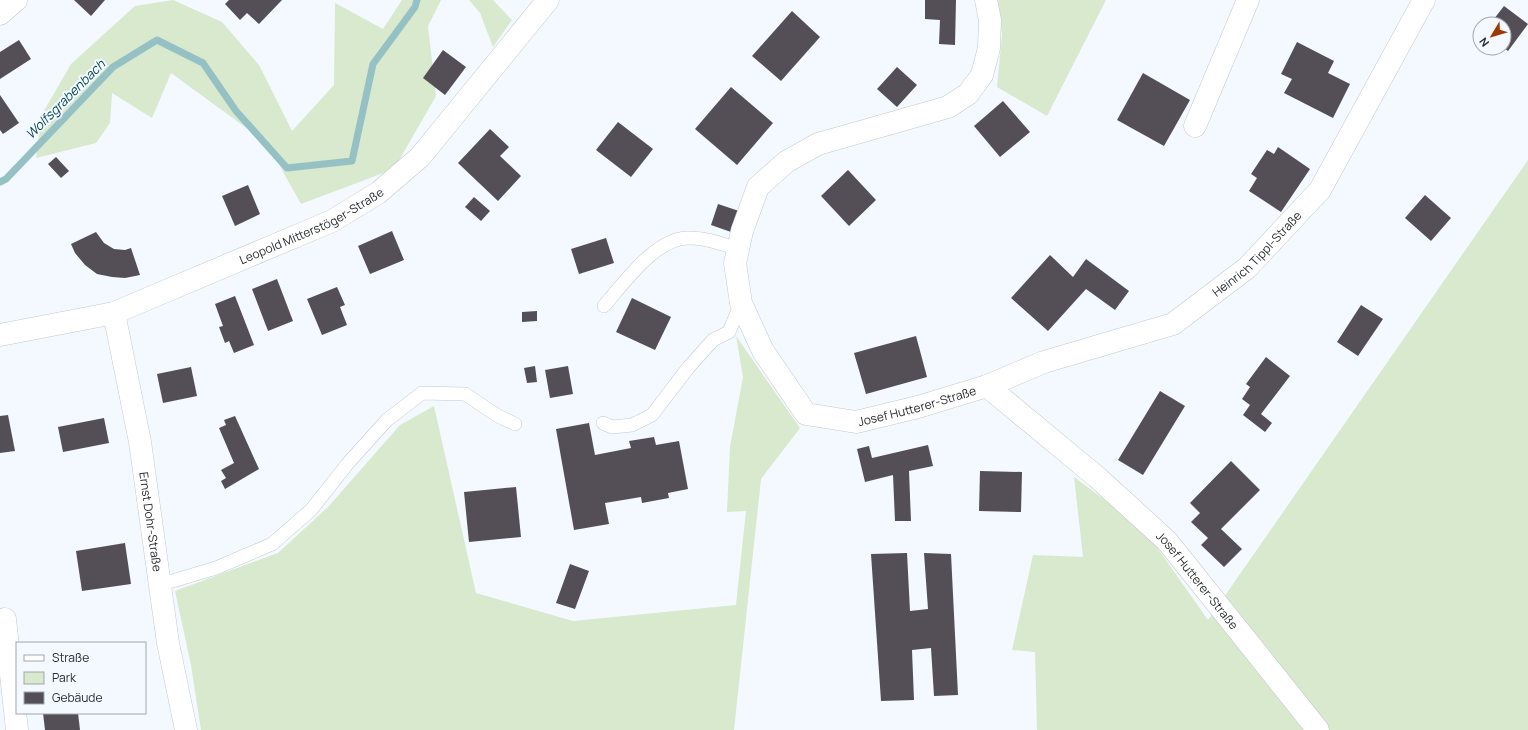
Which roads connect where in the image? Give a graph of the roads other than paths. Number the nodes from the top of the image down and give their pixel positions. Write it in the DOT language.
graph roads {
  1 [pos="16,0"];
  2 [pos="548,0"];
  3 [pos="986,0"];
  4 [pos="1248,0"];
  5 [pos="1424,0"];
  6 [pos="0,14"];
  7 [pos="1195,126"];
  8 [pos="738,249"];
  9 [pos="741,303"];
  10 [pos="604,306"];
  11 [pos="114,313"];
  12 [pos="0,335"];
  13 [pos="987,386"];
  14 [pos="603,423"];
  15 [pos="515,424"];
  16 [pos="160,585"];
  17 [pos="6,618"];
  18 [pos="16,730"];
  19 [pos="186,730"];
  20 [pos="1318,730"];
  1 -- 6 [label="street"];
  2 -- 11 [label="street, Leopold Mitterstöger-Straße"];
  3 -- 8 [label="street, Josef Hutterer-Straße"];
  4 -- 7 [label="street"];
  5 -- 13 [label="street, Heinrich Tippl-Straße"];
  8 -- 9 [label="street, Josef Hutterer-Straße"];
  8 -- 10 [label="lane"];
  9 -- 13 [label="street, Josef Hutterer-Straße"];
  9 -- 14 [label="lane"];
  11 -- 12 [label="street, Leopold Mitterstöger-Straße"];
  11 -- 16 [label="street, Ernst Dohr-Straße"];
  13 -- 20 [label="street, Josef Hutterer-Straße"];
  15 -- 16 [label="lane"];
  16 -- 19 [label="street, Ernst Dohr-Straße"];
  17 -- 18 [label="street"];
}
